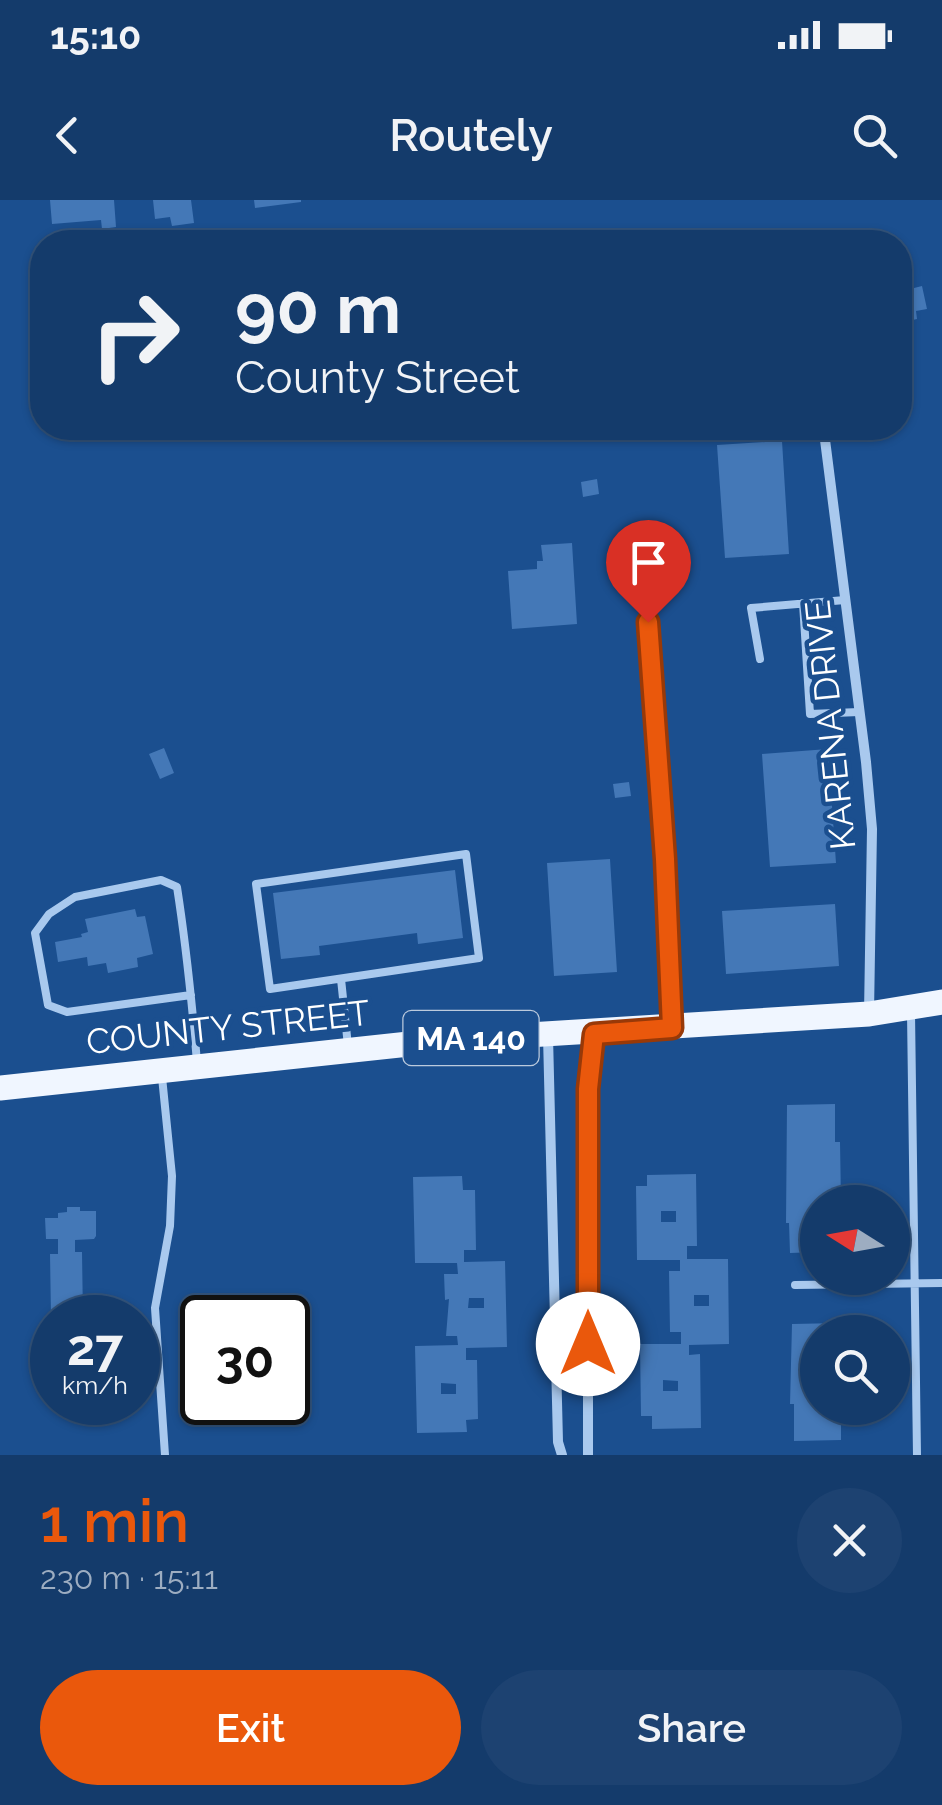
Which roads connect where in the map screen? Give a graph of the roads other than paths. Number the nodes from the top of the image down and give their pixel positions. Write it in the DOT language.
graph roads {
  1 [pos="825,440"];
  2 [pos="645,593"];
  3 [pos="845,600"];
  4 [pos="803,603"];
  5 [pos="760,658"];
  6 [pos="860,712"];
  7 [pos="341,980"];
  8 [pos="191,996"];
  9 [pos="942,1002"];
  10 [pos="911,1008"];
  11 [pos="869,1014"];
  12 [pos="672,1028"];
  13 [pos="594,1034"];
  14 [pos="548,1035"];
  15 [pos="348,1050"];
  16 [pos="198,1066"];
  17 [pos="162,1070"];
  18 [pos="0,1088"];
  19 [pos="942,1282"];
  20 [pos="915,1283"];
  21 [pos="795,1286"];
  22 [pos="165,1455"];
  23 [pos="562,1455"];
  24 [pos="588,1455"];
  25 [pos="918,1455"];
  1 -- 3 [label="street, KARENA DRIVE"];
  2 -- 12 [label="street"];
  3 -- 4 [label="lane"];
  3 -- 6 [label="street, KARENA DRIVE"];
  4 -- 5 [label="lane"];
  4 -- 6 [label="lane"];
  6 -- 11 [label="street, KARENA DRIVE"];
  7 -- 7 [label="lane"];
  7 -- 15 [label="lane"];
  8 -- 8 [label="lane"];
  8 -- 16 [label="lane"];
  9 -- 10 [label="main road, COUNTY STREET / MA 140"];
  10 -- 11 [label="main road, COUNTY STREET / MA 140"];
  10 -- 20 [label="lane"];
  11 -- 12 [label="main road, COUNTY STREET / MA 140"];
  12 -- 13 [label="main road, COUNTY STREET / MA 140"];
  13 -- 14 [label="main road, COUNTY STREET / MA 140"];
  13 -- 24 [label="street"];
  14 -- 15 [label="main road, COUNTY STREET / MA 140"];
  14 -- 23 [label="street"];
  15 -- 16 [label="main road, COUNTY STREET / MA 140"];
  16 -- 17 [label="main road, COUNTY STREET / MA 140"];
  17 -- 18 [label="main road, COUNTY STREET / MA 140"];
  17 -- 22 [label="lane"];
  19 -- 20 [label="lane"];
  20 -- 21 [label="lane"];
  20 -- 25 [label="lane"];
}
